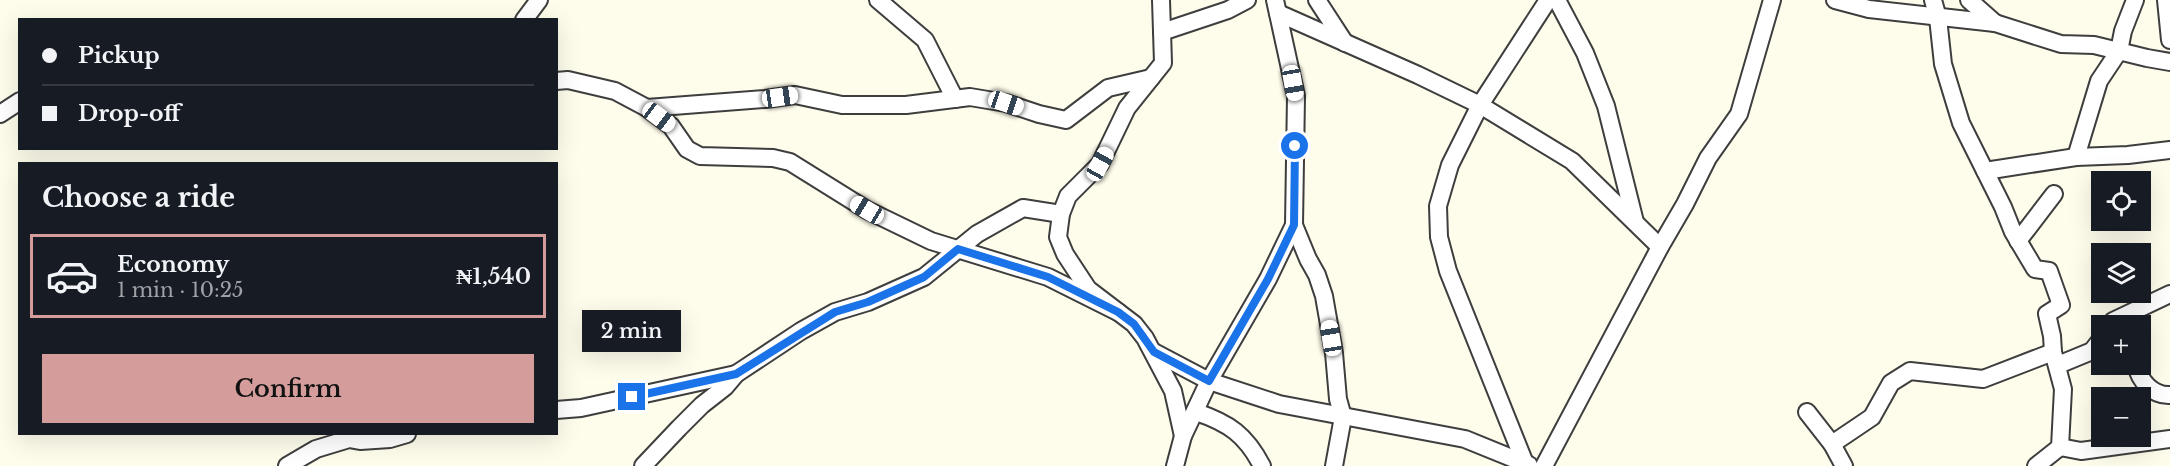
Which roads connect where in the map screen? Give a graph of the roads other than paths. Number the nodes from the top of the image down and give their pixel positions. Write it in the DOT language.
graph roads {
  1 [pos="539,0"];
  2 [pos="878,0"];
  3 [pos="1161,0"];
  4 [pos="1247,0"];
  5 [pos="1317,0"];
  6 [pos="1548,0"];
  7 [pos="1557,0"];
  8 [pos="1772,0"];
  9 [pos="1835,0"];
  10 [pos="1933,0"];
  11 [pos="1969,0"];
  12 [pos="2135,0"];
  13 [pos="2166,0"];
  14 [pos="1273,5"];
  15 [pos="526,18"];
  16 [pos="1938,18"];
  17 [pos="1995,23"];
  18 [pos="1162,32"];
  19 [pos="2170,40"];
  20 [pos="1345,43"];
  21 [pos="2119,51"];
  22 [pos="2170,62"];
  23 [pos="1151,78"];
  24 [pos="558,81"];
  25 [pos="955,99"];
  26 [pos="18,102"];
  27 [pos="1480,105"];
  28 [pos="647,108"];
  29 [pos="0,114"];
  30 [pos="2170,150"];
  31 [pos="2076,158"];
  32 [pos="1985,171"];
  33 [pos="2054,194"];
  34 [pos="1061,214"];
  35 [pos="1635,222"];
  36 [pos="1294,225"];
  37 [pos="2018,241"];
  38 [pos="1660,246"];
  39 [pos="958,249"];
  40 [pos="2170,294"];
  41 [pos="1118,312"];
  42 [pos="2126,315"];
  43 [pos="2091,351"];
  44 [pos="1154,352"];
  45 [pos="2055,358"];
  46 [pos="736,374"];
  47 [pos="2140,375"];
  48 [pos="1209,381"];
  49 [pos="2170,395"];
  50 [pos="558,410"];
  51 [pos="1196,412"];
  52 [pos="1807,412"];
  53 [pos="1343,417"];
  54 [pos="332,435"];
  55 [pos="404,435"];
  56 [pos="1183,436"];
  57 [pos="349,439"];
  58 [pos="2170,439"];
  59 [pos="1832,444"];
  60 [pos="2060,447"];
  61 [pos="1528,465"];
  62 [pos="286,466"];
  63 [pos="643,466"];
  64 [pos="1175,466"];
  65 [pos="1262,466"];
  66 [pos="1334,466"];
  67 [pos="1544,466"];
  68 [pos="1844,466"];
  69 [pos="2036,466"];
  1 -- 15 [label="street"];
  2 -- 25 [label="street"];
  3 -- 18 [label="street"];
  4 -- 18 [label="street"];
  5 -- 20 [label="street"];
  6 -- 27 [label="street"];
  7 -- 35 [label="street"];
  8 -- 38 [label="street"];
  9 -- 16 [label="street"];
  10 -- 16 [label="street"];
  11 -- 17 [label="street"];
  12 -- 21 [label="street"];
  13 -- 19 [label="street"];
  14 -- 20 [label="street"];
  14 -- 36 [label="street"];
  16 -- 17 [label="street"];
  16 -- 32 [label="street"];
  17 -- 21 [label="street"];
  18 -- 23 [label="street"];
  20 -- 27 [label="street"];
  21 -- 22 [label="street"];
  21 -- 31 [label="street"];
  23 -- 25 [label="street"];
  23 -- 34 [label="street"];
  24 -- 28 [label="street"];
  25 -- 28 [label="street"];
  26 -- 29 [label="street"];
  27 -- 35 [label="street"];
  27 -- 61 [label="street"];
  28 -- 39 [label="street"];
  30 -- 31 [label="street"];
  31 -- 32 [label="street"];
  32 -- 37 [label="street"];
  33 -- 37 [label="street"];
  34 -- 39 [label="street"];
  34 -- 41 [label="street"];
  35 -- 38 [label="street"];
  36 -- 48 [label="street"];
  36 -- 53 [label="street"];
  37 -- 45 [label="street"];
  38 -- 67 [label="street"];
  39 -- 41 [label="street"];
  39 -- 46 [label="street"];
  40 -- 42 [label="street"];
  41 -- 44 [label="street"];
  43 -- 45 [label="street"];
  44 -- 48 [label="street"];
  44 -- 56 [label="street"];
  45 -- 59 [label="street"];
  45 -- 60 [label="street"];
  46 -- 50 [label="street"];
  46 -- 63 [label="street"];
  47 -- 49 [label="street"];
  48 -- 51 [label="street"];
  48 -- 53 [label="street"];
  51 -- 56 [label="street"];
  51 -- 65 [label="street"];
  52 -- 59 [label="street"];
  53 -- 61 [label="street"];
  53 -- 66 [label="street"];
  54 -- 57 [label="street"];
  55 -- 57 [label="street"];
  56 -- 64 [label="street"];
  57 -- 62 [label="street"];
  58 -- 60 [label="street"];
  59 -- 68 [label="street"];
  60 -- 69 [label="street"];
}
